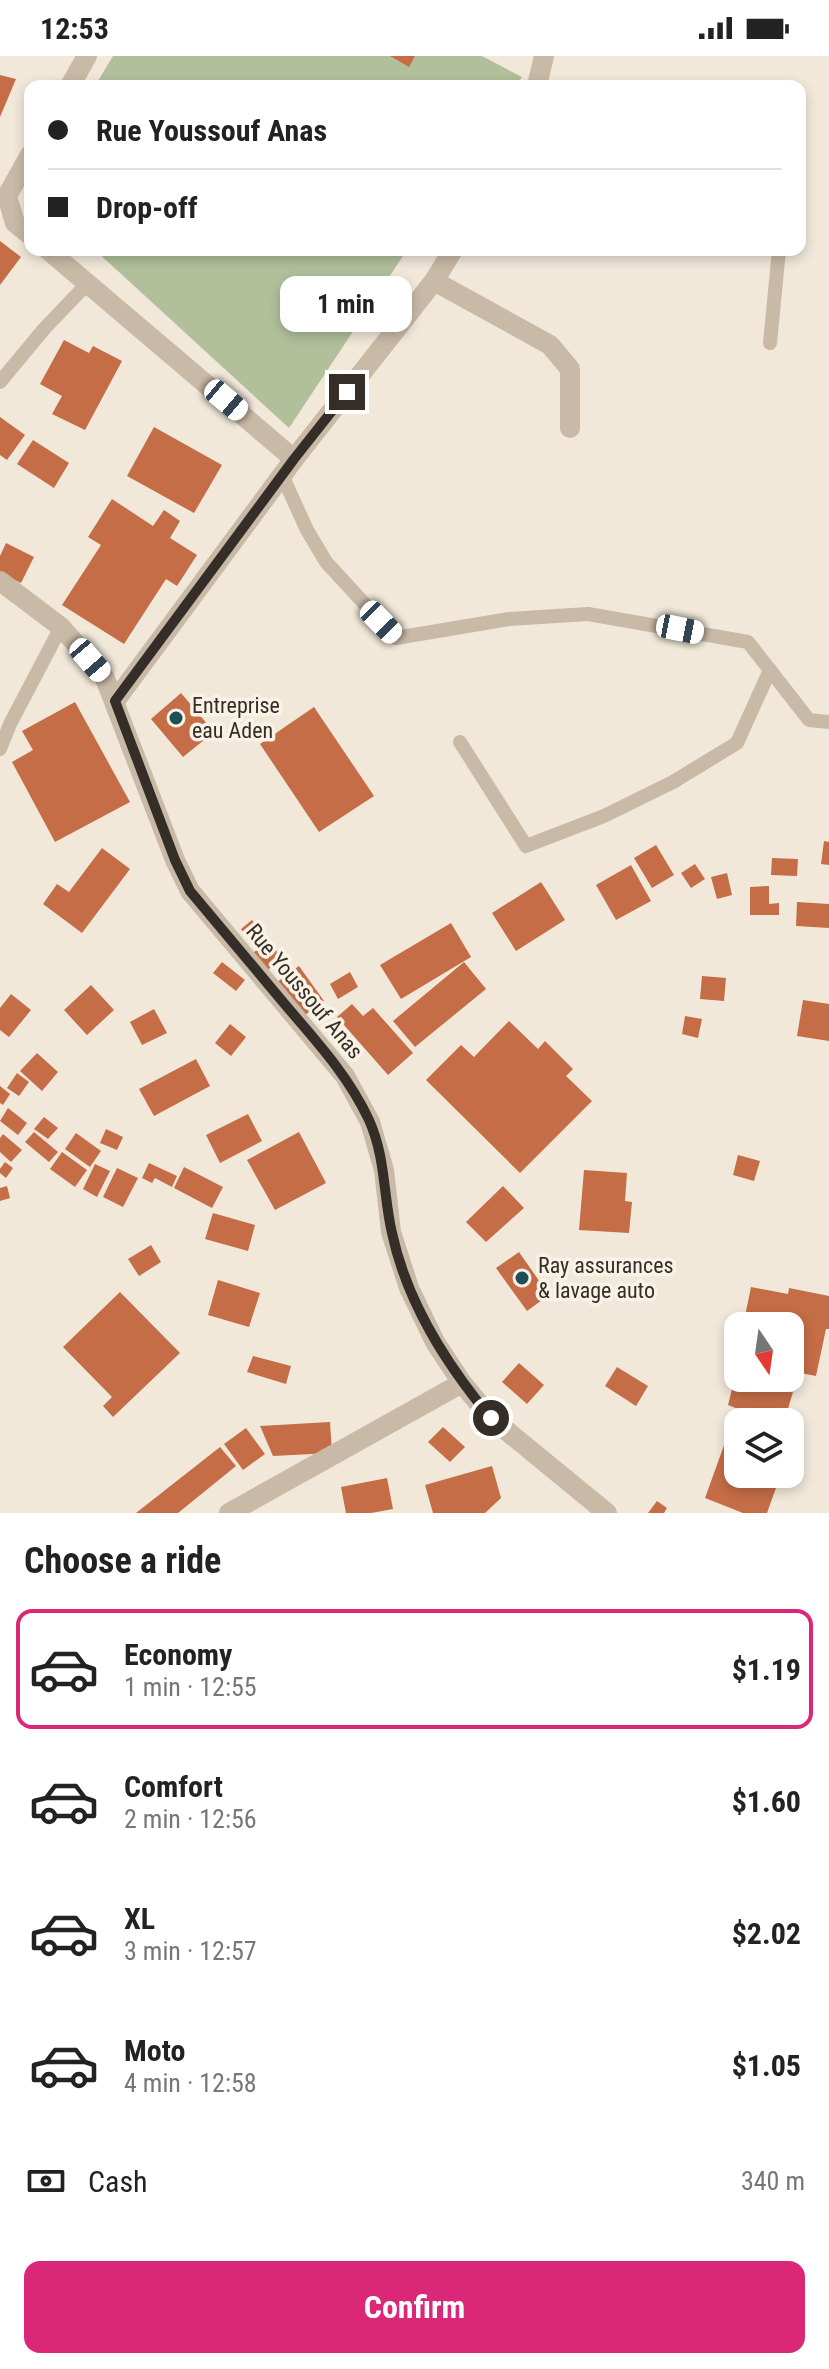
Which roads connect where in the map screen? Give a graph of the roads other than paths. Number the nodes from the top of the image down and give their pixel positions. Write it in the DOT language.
graph roads {
  1 [pos="87,56"];
  2 [pos="544,56"];
  3 [pos="73,80"];
  4 [pos="538,80"];
  5 [pos="24,164"];
  6 [pos="3,194"];
  7 [pos="24,230"];
  8 [pos="55,256"];
  9 [pos="449,256"];
  10 [pos="778,256"];
  11 [pos="434,281"];
  12 [pos="88,283"];
  13 [pos="770,343"];
  14 [pos="0,382"];
  15 [pos="570,428"];
  16 [pos="288,467"];
  17 [pos="0,581"];
  18 [pos="61,627"];
  19 [pos="770,670"];
  20 [pos="115,701"];
  21 [pos="829,722"];
  22 [pos="460,742"];
  23 [pos="0,749"];
  24 [pos="462,1383"];
  25 [pos="229,1513"];
  26 [pos="607,1513"];
  1 -- 3 [label="street"];
  2 -- 4 [label="street"];
  5 -- 6 [label="street"];
  6 -- 7 [label="street"];
  8 -- 12 [label="street"];
  9 -- 11 [label="street"];
  10 -- 13 [label="lane"];
  11 -- 15 [label="street"];
  11 -- 16 [label="street"];
  12 -- 14 [label="lane"];
  12 -- 16 [label="street"];
  16 -- 19 [label="lane"];
  16 -- 20 [label="street"];
  17 -- 18 [label="street, Rue Youssouf Anas"];
  18 -- 20 [label="street, Rue Youssouf Anas"];
  18 -- 23 [label="lane"];
  19 -- 21 [label="lane"];
  19 -- 22 [label="lane"];
  20 -- 24 [label="street, Rue Youssouf Anas"];
  24 -- 25 [label="street"];
  24 -- 26 [label="street, Rue Youssouf Anas"];
}
